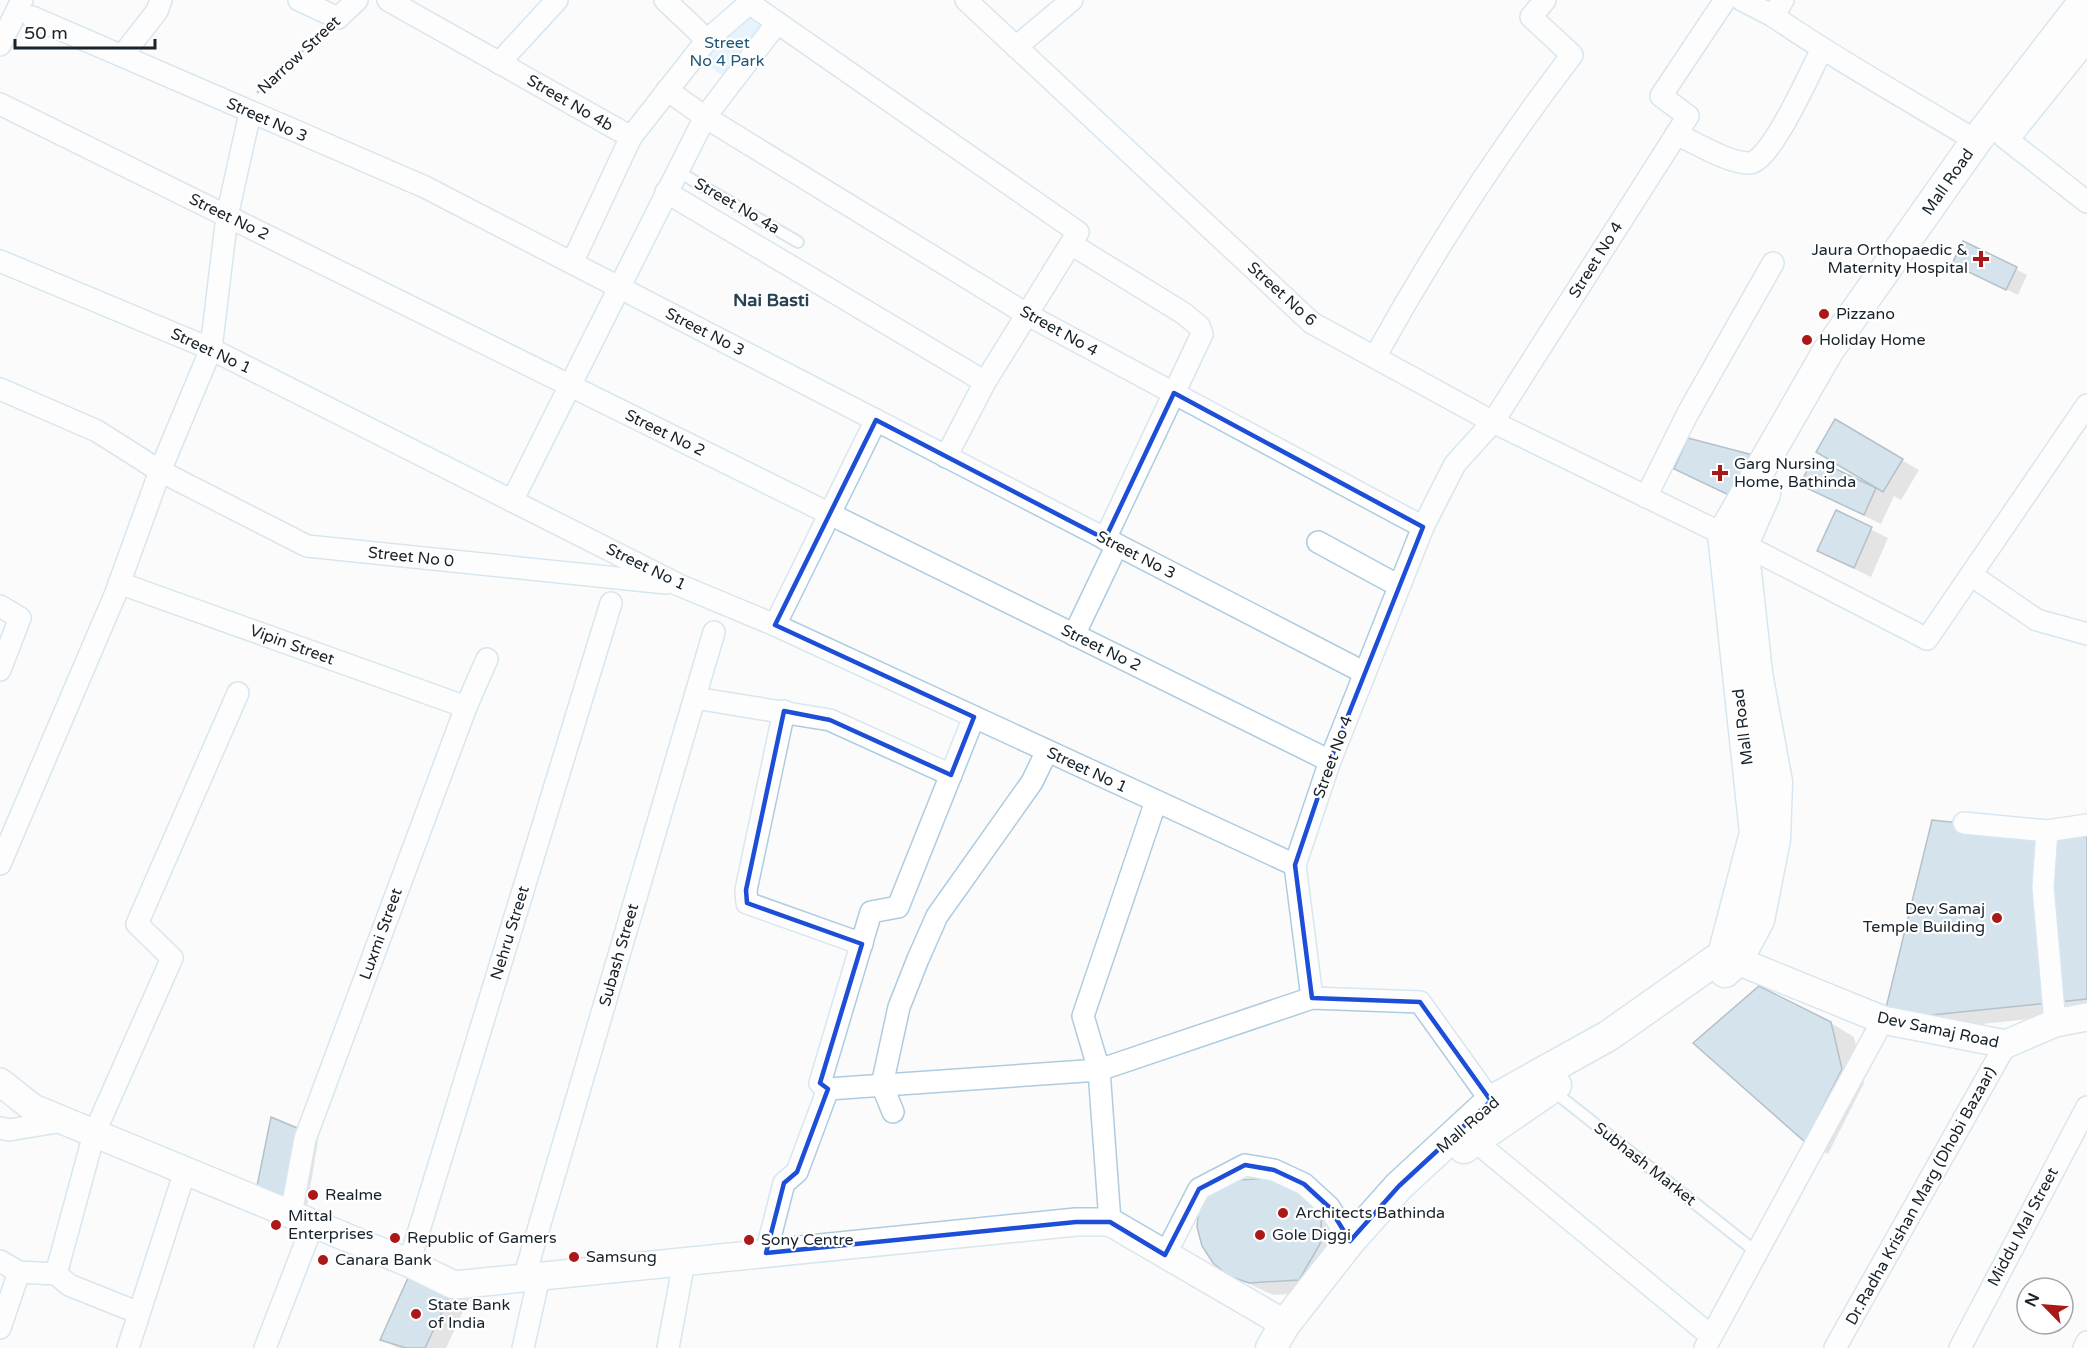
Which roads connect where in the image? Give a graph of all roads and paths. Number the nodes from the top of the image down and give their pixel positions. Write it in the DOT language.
graph roads {
  1 [pos="161,0"];
  2 [pos="299,0"];
  3 [pos="357,0"];
  4 [pos="388,0"];
  5 [pos="557,0"];
  6 [pos="665,0"];
  7 [pos="966,0"];
  8 [pos="1072,0"];
  9 [pos="1545,0"];
  10 [pos="1725,0"];
  11 [pos="1742,0"];
  12 [pos="2085,0"];
  13 [pos="751,2"];
  14 [pos="27,8"];
  15 [pos="1778,8"];
  16 [pos="338,18"];
  17 [pos="777,23"];
  18 [pos="2087,34"];
  19 [pos="706,40"];
  20 [pos="0,45"];
  21 [pos="1016,47"];
  22 [pos="1822,49"];
  23 [pos="122,56"];
  24 [pos="499,63"];
  25 [pos="667,90"];
  26 [pos="0,104"];
  27 [pos="245,111"];
  28 [pos="705,117"];
  29 [pos="1676,134"];
  30 [pos="631,137"];
  31 [pos="1990,139"];
  32 [pos="676,171"];
  33 [pos="666,192"];
  34 [pos="2087,202"];
  35 [pos="227,216"];
  36 [pos="798,242"];
  37 [pos="1071,244"];
  38 [pos="0,261"];
  39 [pos="1773,262"];
  40 [pos="572,263"];
  41 [pos="618,287"];
  42 [pos="1028,315"];
  43 [pos="211,349"];
  44 [pos="1376,357"];
  45 [pos="985,382"];
  46 [pos="569,385"];
  47 [pos="0,389"];
  48 [pos="1174,393"];
  49 [pos="2087,405"];
  50 [pos="876,420"];
  51 [pos="1493,422"];
  52 [pos="946,457"];
  53 [pos="160,471"];
  54 [pos="1646,497"];
  55 [pos="512,501"];
  56 [pos="829,514"];
  57 [pos="1423,527"];
  58 [pos="1733,539"];
  59 [pos="1111,542"];
  60 [pos="1318,542"];
  61 [pos="1971,575"];
  62 [pos="119,583"];
  63 [pos="679,585"];
  64 [pos="1399,586"];
  65 [pos="610,603"];
  66 [pos="0,606"];
  67 [pos="775,625"];
  68 [pos="2085,628"];
  69 [pos="714,632"];
  70 [pos="1074,635"];
  71 [pos="487,659"];
  72 [pos="0,670"];
  73 [pos="1365,673"];
  74 [pos="238,693"];
  75 [pos="695,698"];
  76 [pos="466,707"];
  77 [pos="784,711"];
  78 [pos="974,717"];
  79 [pos="1047,751"];
  80 [pos="1330,761"];
  81 [pos="951,775"];
  82 [pos="1156,801"];
  83 [pos="1964,823"];
  84 [pos="2087,825"];
  85 [pos="2047,831"];
  86 [pos="0,864"];
  87 [pos="1295,865"];
  88 [pos="861,944"];
  89 [pos="1730,958"];
  90 [pos="1312,998"];
  91 [pos="2087,1017"];
  92 [pos="1883,1020"];
  93 [pos="2055,1023"];
  94 [pos="2006,1044"];
  95 [pos="1100,1070"];
  96 [pos="0,1082"];
  97 [pos="1543,1082"];
  98 [pos="882,1085"];
  99 [pos="828,1089"];
  100 [pos="1491,1101"];
  101 [pos="2087,1107"];
  102 [pos="892,1112"];
  103 [pos="63,1121"];
  104 [pos="0,1128"];
  105 [pos="94,1134"];
  106 [pos="1468,1135"];
  107 [pos="185,1171"];
  108 [pos="302,1219"];
  109 [pos="1110,1222"];
  110 [pos="1350,1241"];
  111 [pos="1755,1251"];
  112 [pos="766,1253"];
  113 [pos="1165,1255"];
  114 [pos="0,1261"];
  115 [pos="684,1262"];
  116 [pos="409,1263"];
  117 [pos="19,1272"];
  118 [pos="56,1274"];
  119 [pos="531,1278"];
  120 [pos="140,1313"];
  121 [pos="0,1328"];
  122 [pos="1283,1340"];
  123 [pos="2087,1342"];
  124 [pos="1708,1344"];
  125 [pos="128,1348"];
  126 [pos="265,1348"];
  127 [pos="523,1348"];
  128 [pos="668,1348"];
  129 [pos="1835,1348"];
  130 [pos="1960,1348"];
  131 [pos="2084,1348"];
  1 -- 23 [label="street"];
  2 -- 16 [label="street"];
  3 -- 16 [label="street, Narrow Street"];
  4 -- 24 [label="street, Street No 4b"];
  5 -- 24 [label="street"];
  6 -- 19 [label="street"];
  7 -- 21 [label="street, Street No 6"];
  8 -- 21 [label="street"];
  9 -- 44 [label="street"];
  10 -- 29 [label="street, Street No 4"];
  11 -- 15 [label="street"];
  12 -- 31 [label="main road, Mall Road"];
  13 -- 17 [label="street"];
  13 -- 19 [label="street"];
  14 -- 20 [label="street"];
  14 -- 23 [label="street, Street No 3"];
  15 -- 22 [label="street"];
  16 -- 27 [label="path, Narrow Street"];
  17 -- 28 [label="street"];
  17 -- 37 [label="street"];
  18 -- 31 [label="main road"];
  19 -- 25 [label="street"];
  21 -- 44 [label="street, Street No 6"];
  22 -- 29 [label="street"];
  22 -- 31 [label="street"];
  23 -- 27 [label="street, Street No 3"];
  24 -- 30 [label="street, Street No 4b"];
  25 -- 28 [label="street, Street No 4"];
  25 -- 30 [label="street"];
  26 -- 35 [label="street, Street No 2"];
  27 -- 35 [label="street"];
  27 -- 40 [label="street, Street No 3"];
  28 -- 32 [label="street"];
  28 -- 42 [label="street, Street No 4"];
  29 -- 51 [label="street, Street No 4"];
  30 -- 40 [label="street, Street No 4b"];
  31 -- 34 [label="street"];
  31 -- 58 [label="main road, Mall Road"];
  32 -- 33 [label="street"];
  32 -- 36 [label="lane, Street No 4a"];
  33 -- 41 [label="street"];
  33 -- 45 [label="street"];
  35 -- 43 [label="street"];
  35 -- 46 [label="street, Street No 2"];
  37 -- 42 [label="street"];
  37 -- 48 [label="street"];
  38 -- 43 [label="street, Street No 1"];
  39 -- 54 [label="street"];
  40 -- 41 [label="street, Street No 3"];
  41 -- 46 [label="street"];
  41 -- 50 [label="street, Street No 3"];
  42 -- 45 [label="street"];
  42 -- 48 [label="street, Street No 4"];
  43 -- 53 [label="street"];
  43 -- 55 [label="street, Street No 1"];
  44 -- 51 [label="street, Street No 6"];
  45 -- 52 [label="street"];
  46 -- 55 [label="street"];
  46 -- 56 [label="street, Street No 2"];
  47 -- 53 [label="street, Street No 0"];
  48 -- 57 [label="street, Street No 4"];
  48 -- 59 [label="street"];
  49 -- 61 [label="street"];
  50 -- 52 [label="street, Street No 3"];
  50 -- 56 [label="street"];
  51 -- 54 [label="street, Street No 6"];
  51 -- 57 [label="street, Street No 4"];
  52 -- 59 [label="street, Street No 3"];
  53 -- 62 [label="street"];
  53 -- 63 [label="street, Street No 0"];
  54 -- 58 [label="street, Street No 6"];
  55 -- 63 [label="street, Street No 1"];
  56 -- 67 [label="street"];
  56 -- 70 [label="street, Street No 2"];
  57 -- 64 [label="street, Street No 4"];
  58 -- 61 [label="street, Street No 6"];
  58 -- 89 [label="main road, Mall Road"];
  59 -- 70 [label="street"];
  59 -- 73 [label="street, Street No 3"];
  60 -- 64 [label="street"];
  61 -- 68 [label="street"];
  62 -- 76 [label="street, Vipin Street"];
  62 -- 86 [label="street"];
  63 -- 67 [label="street, Street No 1"];
  64 -- 73 [label="street, Street No 4"];
  65 -- 116 [label="street, Nehru Street"];
  66 -- 72 [label="street"];
  67 -- 78 [label="street, Street No 1"];
  69 -- 75 [label="street, Subash Street"];
  70 -- 80 [label="street, Street No 2"];
  71 -- 76 [label="street, Luxmi Street"];
  73 -- 80 [label="street, Street No 4"];
  74 -- 105 [label="street"];
  75 -- 77 [label="street"];
  75 -- 119 [label="street, Subash Street"];
  76 -- 108 [label="street, Luxmi Street"];
  77 -- 81 [label="street"];
  77 -- 88 [label="street"];
  78 -- 79 [label="street, Street No 1"];
  78 -- 81 [label="street"];
  79 -- 82 [label="street, Street No 1"];
  79 -- 98 [label="street"];
  80 -- 87 [label="street, Street No 4"];
  81 -- 88 [label="street"];
  82 -- 87 [label="street, Street No 1"];
  82 -- 95 [label="street"];
  83 -- 85 [label="street"];
  84 -- 85 [label="street"];
  85 -- 93 [label="street"];
  87 -- 90 [label="street, Street No 4"];
  88 -- 99 [label="street"];
  89 -- 92 [label="street, Dev Samaj Road"];
  89 -- 97 [label="main road, Mall Road"];
  90 -- 95 [label="street"];
  90 -- 100 [label="street"];
  91 -- 93 [label="street, Dev Samaj Road"];
  92 -- 94 [label="street, Dev Samaj Road"];
  92 -- 111 [label="street"];
  93 -- 94 [label="street, Dev Samaj Road"];
  94 -- 129 [label="street, Dr.Radha Krishan Marg (Dhobi Bazaar)"];
  95 -- 98 [label="street"];
  95 -- 109 [label="street"];
  96 -- 103 [label="street"];
  97 -- 100 [label="main road, Mall Road"];
  97 -- 106 [label="main road"];
  97 -- 111 [label="lane, Subhash Market"];
  98 -- 99 [label="street"];
  98 -- 102 [label="street"];
  99 -- 112 [label="street"];
  100 -- 106 [label="main road, Mall Road"];
  101 -- 130 [label="street, Middu Mal Street"];
  103 -- 104 [label="street"];
  103 -- 105 [label="street"];
  105 -- 107 [label="street"];
  105 -- 118 [label="street"];
  106 -- 110 [label="main road, Mall Road"];
  106 -- 122 [label="main road"];
  106 -- 124 [label="street"];
  107 -- 108 [label="street"];
  107 -- 120 [label="street"];
  108 -- 116 [label="street"];
  108 -- 126 [label="street, Luxmi Street"];
  109 -- 112 [label="street"];
  109 -- 113 [label="street"];
  110 -- 113 [label="street"];
  110 -- 122 [label="main road, Mall Road"];
  111 -- 124 [label="street"];
  112 -- 115 [label="street"];
  113 -- 122 [label="street"];
  114 -- 117 [label="street"];
  115 -- 119 [label="street"];
  115 -- 128 [label="street"];
  116 -- 119 [label="street"];
  117 -- 118 [label="street"];
  117 -- 121 [label="street"];
  118 -- 120 [label="street"];
  119 -- 127 [label="street, Subash Street"];
  120 -- 125 [label="street"];
  123 -- 131 [label="street"];
}
